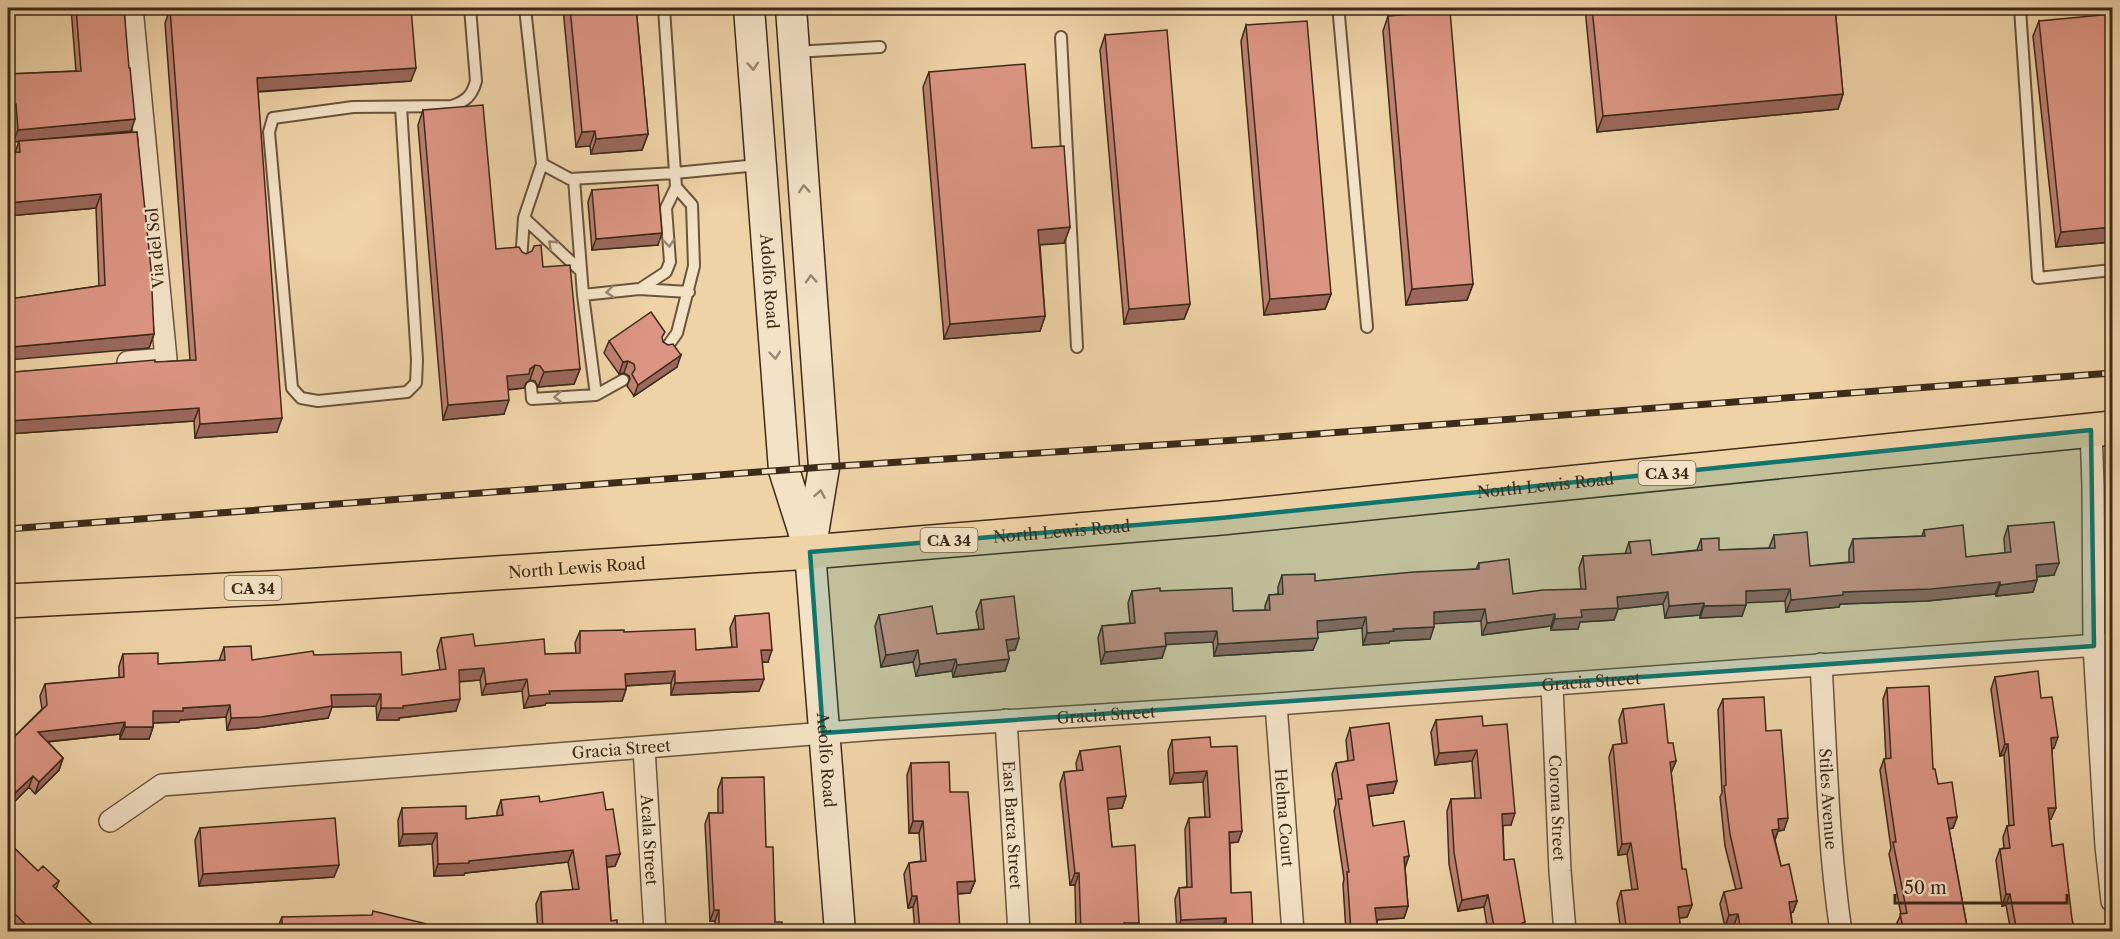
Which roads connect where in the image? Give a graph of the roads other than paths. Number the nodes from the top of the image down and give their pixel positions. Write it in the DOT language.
graph roads {
  1 [pos="132,8"];
  2 [pos="470,8"];
  3 [pos="525,8"];
  4 [pos="664,8"];
  5 [pos="749,8"];
  6 [pos="791,8"];
  7 [pos="2020,8"];
  8 [pos="1339,16"];
  9 [pos="1061,37"];
  10 [pos="880,46"];
  11 [pos="795,52"];
  12 [pos="401,107"];
  13 [pos="542,164"];
  14 [pos="760,165"];
  15 [pos="675,173"];
  16 [pos="574,179"];
  17 [pos="676,187"];
  18 [pos="524,218"];
  19 [pos="521,261"];
  20 [pos="2112,270"];
  21 [pos="581,271"];
  22 [pos="639,289"];
  23 [pos="689,292"];
  24 [pos="583,295"];
  25 [pos="1367,327"];
  26 [pos="1077,347"];
  27 [pos="665,350"];
  28 [pos="109,364"];
  29 [pos="623,380"];
  30 [pos="531,387"];
  31 [pos="596,395"];
  32 [pos="2102,429"];
  33 [pos="810,552"];
  34 [pos="8,601"];
  35 [pos="2103,645"];
  36 [pos="1821,664"];
  37 [pos="1552,684"];
  38 [pos="1276,704"];
  39 [pos="1006,720"];
  40 [pos="823,733"];
  41 [pos="644,748"];
  42 [pos="111,820"];
  43 [pos="2112,901"];
  44 [pos="655,932"];
  45 [pos="840,932"];
  46 [pos="1019,932"];
  47 [pos="1293,932"];
  48 [pos="1565,932"];
  49 [pos="1841,932"];
  1 -- 28 [label="street, Via del Sol"];
  2 -- 12 [label="lane"];
  3 -- 13 [label="lane"];
  4 -- 15 [label="lane"];
  5 -- 14 [label="main road, Adolfo Road, one-way"];
  6 -- 11 [label="main road, Adolfo Road"];
  7 -- 20 [label="lane"];
  8 -- 25 [label="lane"];
  9 -- 26 [label="lane"];
  10 -- 11 [label="lane"];
  33 -- 11 [label="main road, Adolfo Road, one-way"];
  12 -- 12 [label="lane"];
  13 -- 16 [label="lane"];
  13 -- 18 [label="lane"];
  14 -- 15 [label="lane"];
  14 -- 33 [label="main road, Adolfo Road, one-way"];
  15 -- 16 [label="lane"];
  15 -- 17 [label="lane"];
  16 -- 21 [label="lane"];
  17 -- 22 [label="lane, one-way"];
  17 -- 23 [label="lane"];
  18 -- 19 [label="lane"];
  21 -- 18 [label="lane, one-way"];
  21 -- 24 [label="lane"];
  22 -- 23 [label="lane"];
  22 -- 24 [label="lane, one-way"];
  23 -- 27 [label="lane"];
  24 -- 31 [label="lane"];
  29 -- 31 [label="lane"];
  31 -- 30 [label="lane, one-way"];
  32 -- 33 [label="main road, North Lewis Road / CA 34"];
  32 -- 35 [label="street"];
  33 -- 34 [label="main road, North Lewis Road / CA 34"];
  33 -- 40 [label="main road, Adolfo Road"];
  35 -- 36 [label="street, Gracia Street"];
  35 -- 43 [label="street"];
  36 -- 37 [label="street, Gracia Street"];
  36 -- 49 [label="street, Stiles Avenue"];
  37 -- 38 [label="street, Gracia Street"];
  37 -- 48 [label="street, Corona Street"];
  38 -- 39 [label="street, Gracia Street"];
  38 -- 47 [label="street, Helma Court"];
  39 -- 40 [label="street, Gracia Street"];
  39 -- 46 [label="street, East Barca Street"];
  40 -- 41 [label="street, Gracia Street"];
  40 -- 45 [label="main road, Adolfo Road"];
  41 -- 42 [label="street, Gracia Street"];
  41 -- 44 [label="street, Acala Street"];
}
